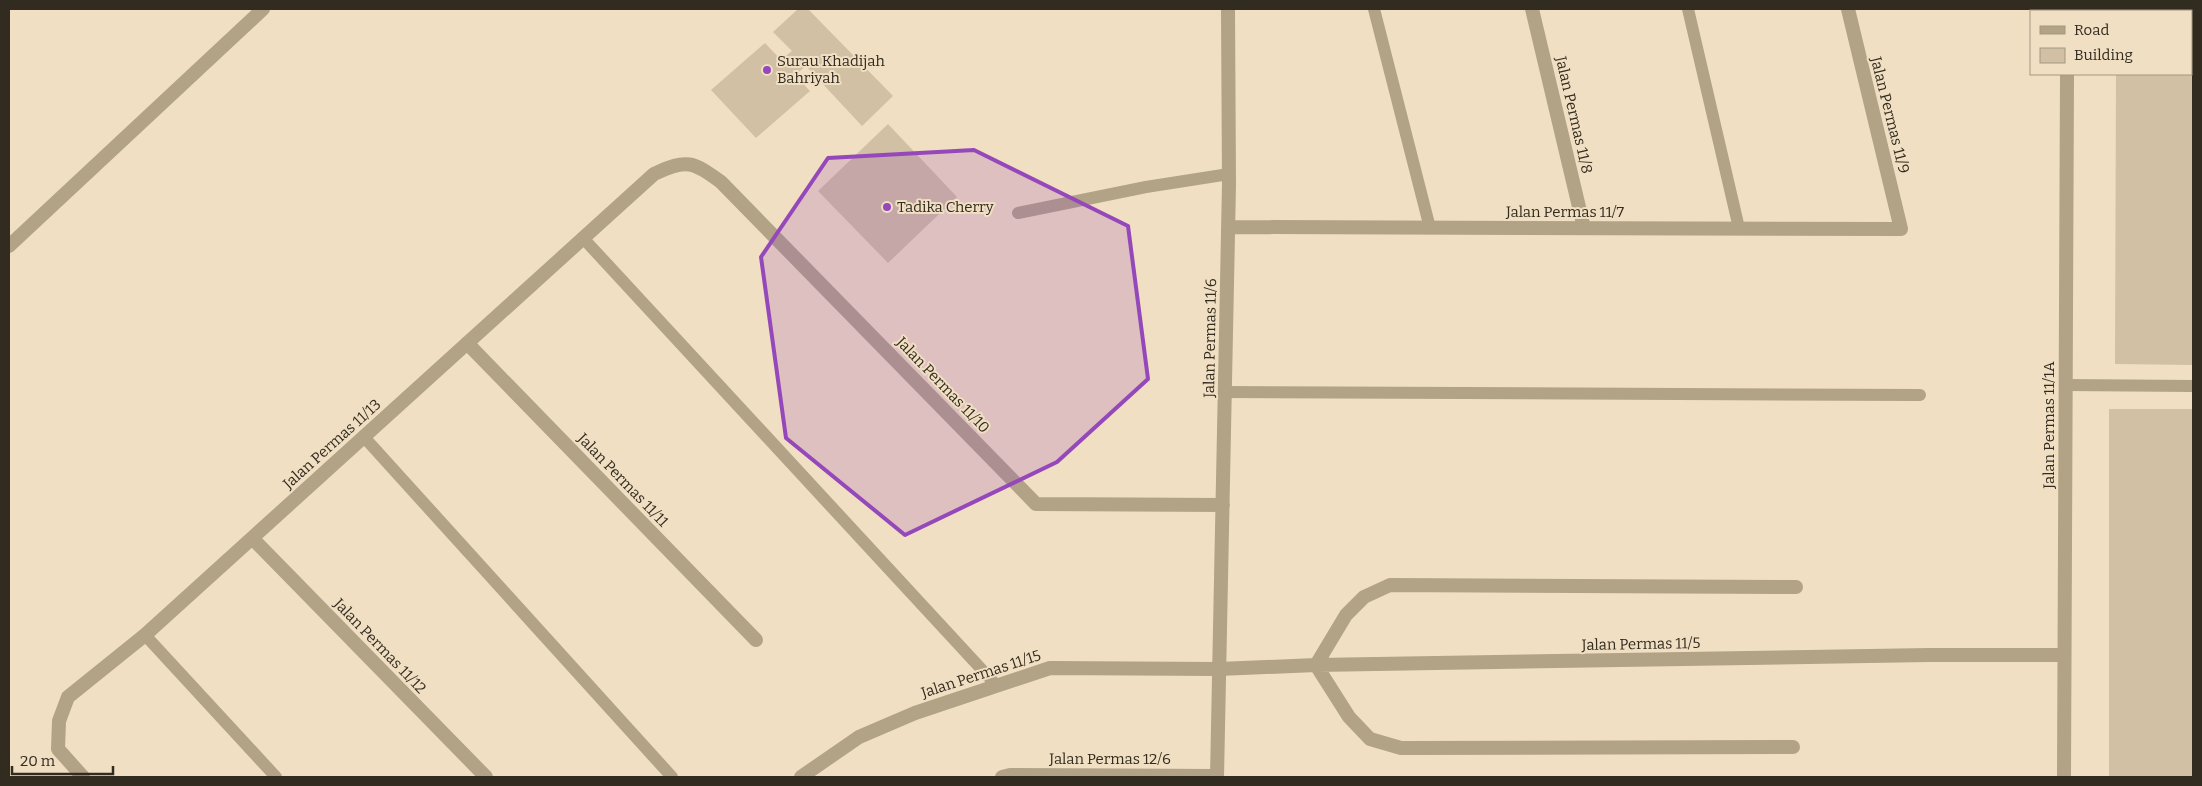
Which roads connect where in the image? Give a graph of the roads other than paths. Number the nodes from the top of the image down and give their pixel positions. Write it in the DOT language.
graph roads {
  1 [pos="263,9"];
  2 [pos="1228,9"];
  3 [pos="1374,9"];
  4 [pos="1532,9"];
  5 [pos="1688,9"];
  6 [pos="1848,9"];
  7 [pos="2067,75"];
  8 [pos="690,163"];
  9 [pos="1229,174"];
  10 [pos="1018,213"];
  11 [pos="1228,227"];
  12 [pos="1430,228"];
  13 [pos="1584,228"];
  14 [pos="1739,228"];
  15 [pos="1901,228"];
  16 [pos="583,238"];
  17 [pos="9,246"];
  18 [pos="468,343"];
  19 [pos="2065,385"];
  20 [pos="2193,386"];
  21 [pos="1225,392"];
  22 [pos="1920,395"];
  23 [pos="364,437"];
  24 [pos="1223,505"];
  25 [pos="252,538"];
  26 [pos="1796,587"];
  27 [pos="145,635"];
  28 [pos="756,640"];
  29 [pos="2064,655"];
  30 [pos="1316,665"];
  31 [pos="1219,669"];
  32 [pos="997,686"];
  33 [pos="1793,747"];
  34 [pos="83,777"];
  35 [pos="276,777"];
  36 [pos="486,777"];
  37 [pos="672,777"];
  38 [pos="801,777"];
  39 [pos="1002,777"];
  40 [pos="1217,777"];
  41 [pos="2064,777"];
  1 -- 17 [label="street"];
  2 -- 9 [label="street, Jalan Permas 11/6"];
  3 -- 12 [label="lane"];
  4 -- 13 [label="street, Jalan Permas 11/8"];
  5 -- 14 [label="lane"];
  6 -- 15 [label="street, Jalan Permas 11/9"];
  7 -- 19 [label="street, Jalan Permas 11/1A"];
  8 -- 16 [label="street, Jalan Permas 11/13"];
  8 -- 24 [label="street, Jalan Permas 11/10"];
  9 -- 10 [label="lane"];
  9 -- 11 [label="street, Jalan Permas 11/6"];
  11 -- 12 [label="street, Jalan Permas 11/7"];
  11 -- 21 [label="street, Jalan Permas 11/6"];
  12 -- 13 [label="street, Jalan Permas 11/7"];
  13 -- 14 [label="street, Jalan Permas 11/7"];
  14 -- 15 [label="street, Jalan Permas 11/7"];
  16 -- 18 [label="street, Jalan Permas 11/13"];
  16 -- 32 [label="lane"];
  18 -- 23 [label="street, Jalan Permas 11/13"];
  18 -- 28 [label="street, Jalan Permas 11/11"];
  19 -- 20 [label="lane"];
  19 -- 29 [label="street, Jalan Permas 11/1A"];
  21 -- 22 [label="lane"];
  21 -- 24 [label="street, Jalan Permas 11/6"];
  23 -- 25 [label="street, Jalan Permas 11/13"];
  23 -- 37 [label="lane"];
  24 -- 31 [label="street, Jalan Permas 11/6"];
  25 -- 27 [label="street, Jalan Permas 11/13"];
  25 -- 36 [label="street, Jalan Permas 11/12"];
  26 -- 30 [label="street"];
  27 -- 34 [label="street, Jalan Permas 11/13"];
  27 -- 35 [label="lane"];
  29 -- 30 [label="street, Jalan Permas 11/5"];
  29 -- 41 [label="street, Jalan Permas 11/1A"];
  30 -- 31 [label="street, Jalan Permas 11/5"];
  30 -- 33 [label="street"];
  31 -- 32 [label="street, Jalan Permas 11/15"];
  31 -- 40 [label="street, Jalan Permas 11/6"];
  32 -- 38 [label="street, Jalan Permas 11/15"];
  39 -- 40 [label="street, Jalan Permas 12/6"];
}
